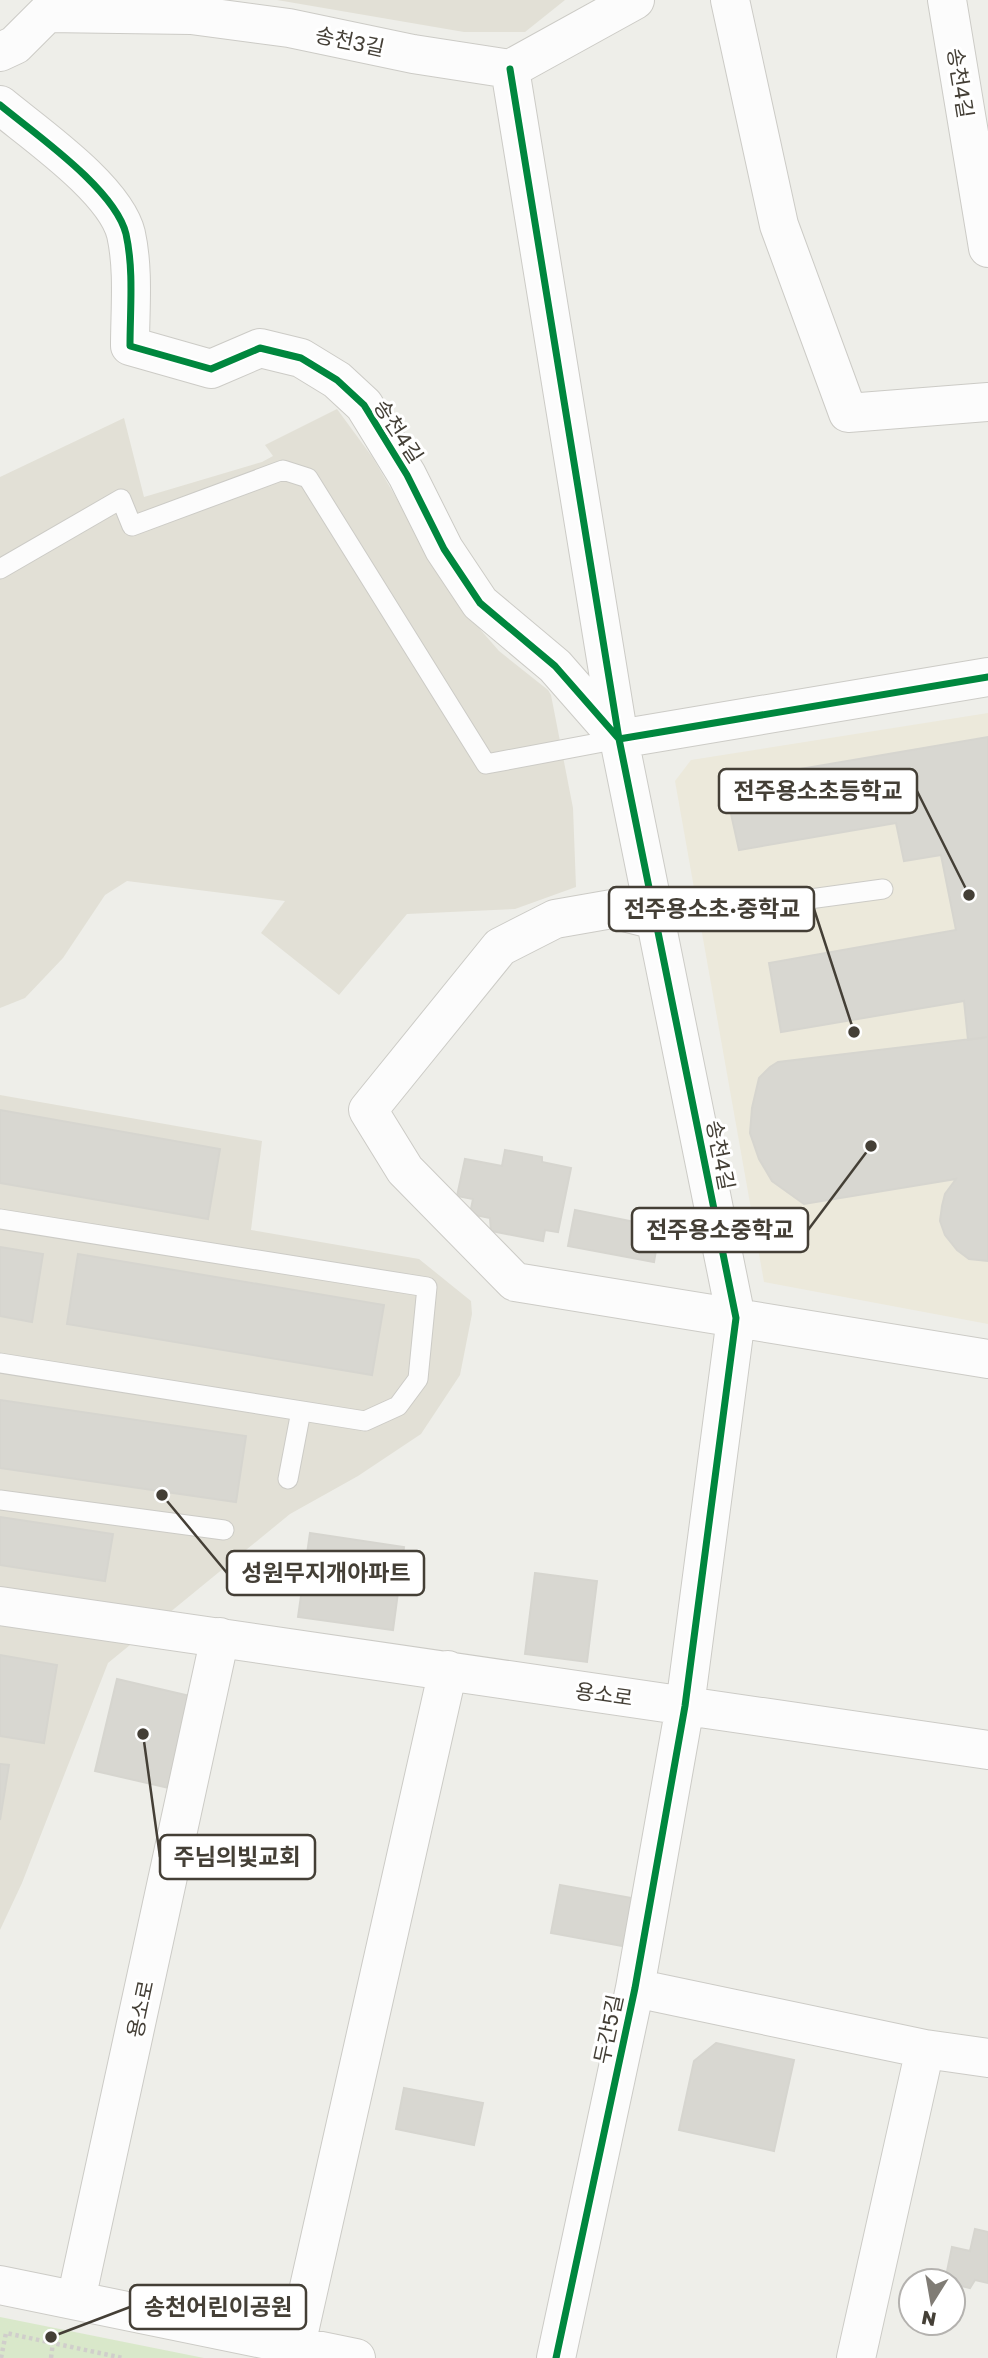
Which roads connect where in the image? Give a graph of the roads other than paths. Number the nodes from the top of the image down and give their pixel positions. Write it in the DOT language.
graph roads {
  1 [pos="635,0"];
  2 [pos="730,0"];
  3 [pos="947,0"];
  4 [pos="46,7"];
  5 [pos="0,52"];
  6 [pos="510,69"];
  7 [pos="0,105"];
  8 [pos="988,248"];
  9 [pos="988,402"];
  10 [pos="0,569"];
  11 [pos="988,677"];
  12 [pos="619,739"];
  13 [pos="883,889"];
  14 [pos="656,920"];
  15 [pos="0,1219"];
  16 [pos="736,1318"];
  17 [pos="988,1359"];
  18 [pos="0,1363"];
  19 [pos="301,1411"];
  20 [pos="288,1479"];
  21 [pos="0,1500"];
  22 [pos="224,1530"];
  23 [pos="0,1606"];
  24 [pos="220,1637"];
  25 [pos="448,1670"];
  26 [pos="685,1706"];
  27 [pos="988,1750"];
  28 [pos="635,1988"];
  29 [pos="925,2049"];
  30 [pos="988,2058"];
  31 [pos="0,2285"];
  32 [pos="76,2300"];
  33 [pos="296,2345"];
  34 [pos="356,2358"];
  35 [pos="556,2358"];
  36 [pos="856,2358"];
  1 -- 6 [label="street"];
  2 -- 9 [label="street"];
  3 -- 8 [label="street, 송천4길"];
  4 -- 5 [label="street, 송천3길"];
  4 -- 6 [label="street, 송천3길"];
  6 -- 12 [label="street, 송천4길"];
  7 -- 12 [label="street, 송천4길"];
  10 -- 12 [label="lane"];
  11 -- 12 [label="street"];
  12 -- 14 [label="street, 송천4길"];
  13 -- 14 [label="lane"];
  14 -- 16 [label="street, 송천4길"];
  14 -- 16 [label="street"];
  15 -- 19 [label="lane"];
  16 -- 17 [label="street"];
  16 -- 26 [label="street, 송천4길"];
  18 -- 19 [label="lane"];
  19 -- 20 [label="lane"];
  21 -- 22 [label="lane"];
  23 -- 24 [label="street, 용소로"];
  24 -- 25 [label="street, 용소로"];
  24 -- 32 [label="street, 용소로"];
  25 -- 26 [label="street, 용소로"];
  25 -- 33 [label="street"];
  26 -- 27 [label="street, 용소로"];
  26 -- 28 [label="street, 두간5길"];
  28 -- 29 [label="street, 두간5길"];
  28 -- 35 [label="street, 두간5길"];
  29 -- 30 [label="street, 두간5길"];
  29 -- 36 [label="street"];
  31 -- 32 [label="street"];
  32 -- 33 [label="street"];
  33 -- 34 [label="street"];
}
